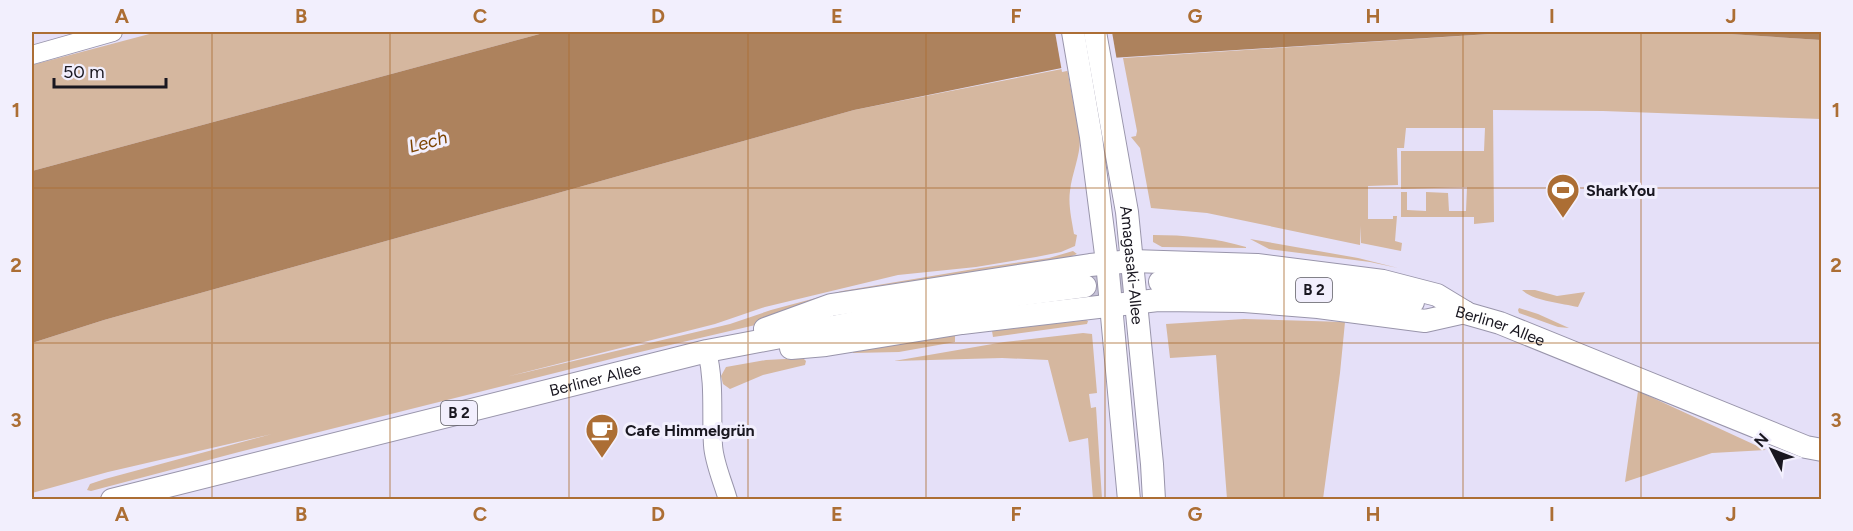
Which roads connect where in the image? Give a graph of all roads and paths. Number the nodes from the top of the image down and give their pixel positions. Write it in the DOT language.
graph roads {
  1 [pos="113,32"];
  2 [pos="1073,32"];
  3 [pos="1095,32"];
  4 [pos="57,40"];
  5 [pos="32,55"];
  6 [pos="1102,135"];
  7 [pos="1132,261"];
  8 [pos="1107,262"];
  9 [pos="1160,282"];
  10 [pos="1085,285"];
  11 [pos="1136,302"];
  12 [pos="1111,305"];
  13 [pos="1465,312"];
  14 [pos="711,351"];
  15 [pos="1821,450"];
  16 [pos="112,500"];
  17 [pos="728,500"];
  18 [pos="1129,500"];
  19 [pos="1154,500"];
  1 -- 4 [label="street"];
  2 -- 6 [label="main road, Amagasaki-Allee"];
  3 -- 6 [label="main road, Amagasaki-Allee"];
  4 -- 5 [label="street"];
  6 -- 7 [label="main road, Amagasaki-Allee"];
  6 -- 8 [label="main road, Amagasaki-Allee"];
  7 -- 8 [label="main road"];
  7 -- 11 [label="main road, Amagasaki-Allee"];
  7 -- 13 [label="main road"];
  8 -- 12 [label="main road, Amagasaki-Allee"];
  8 -- 14 [label="main road"];
  9 -- 13 [label="main road, Berliner Allee / B 2"];
  10 -- 14 [label="main road, Berliner Allee / B 2"];
  11 -- 12 [label="main road"];
  11 -- 13 [label="main road"];
  11 -- 19 [label="main road, Amagasaki-Allee"];
  12 -- 14 [label="main road"];
  12 -- 18 [label="main road, Amagasaki-Allee"];
  13 -- 15 [label="main road, Berliner Allee / B 2"];
  14 -- 16 [label="main road, Berliner Allee / B 2"];
  14 -- 17 [label="street"];
}
